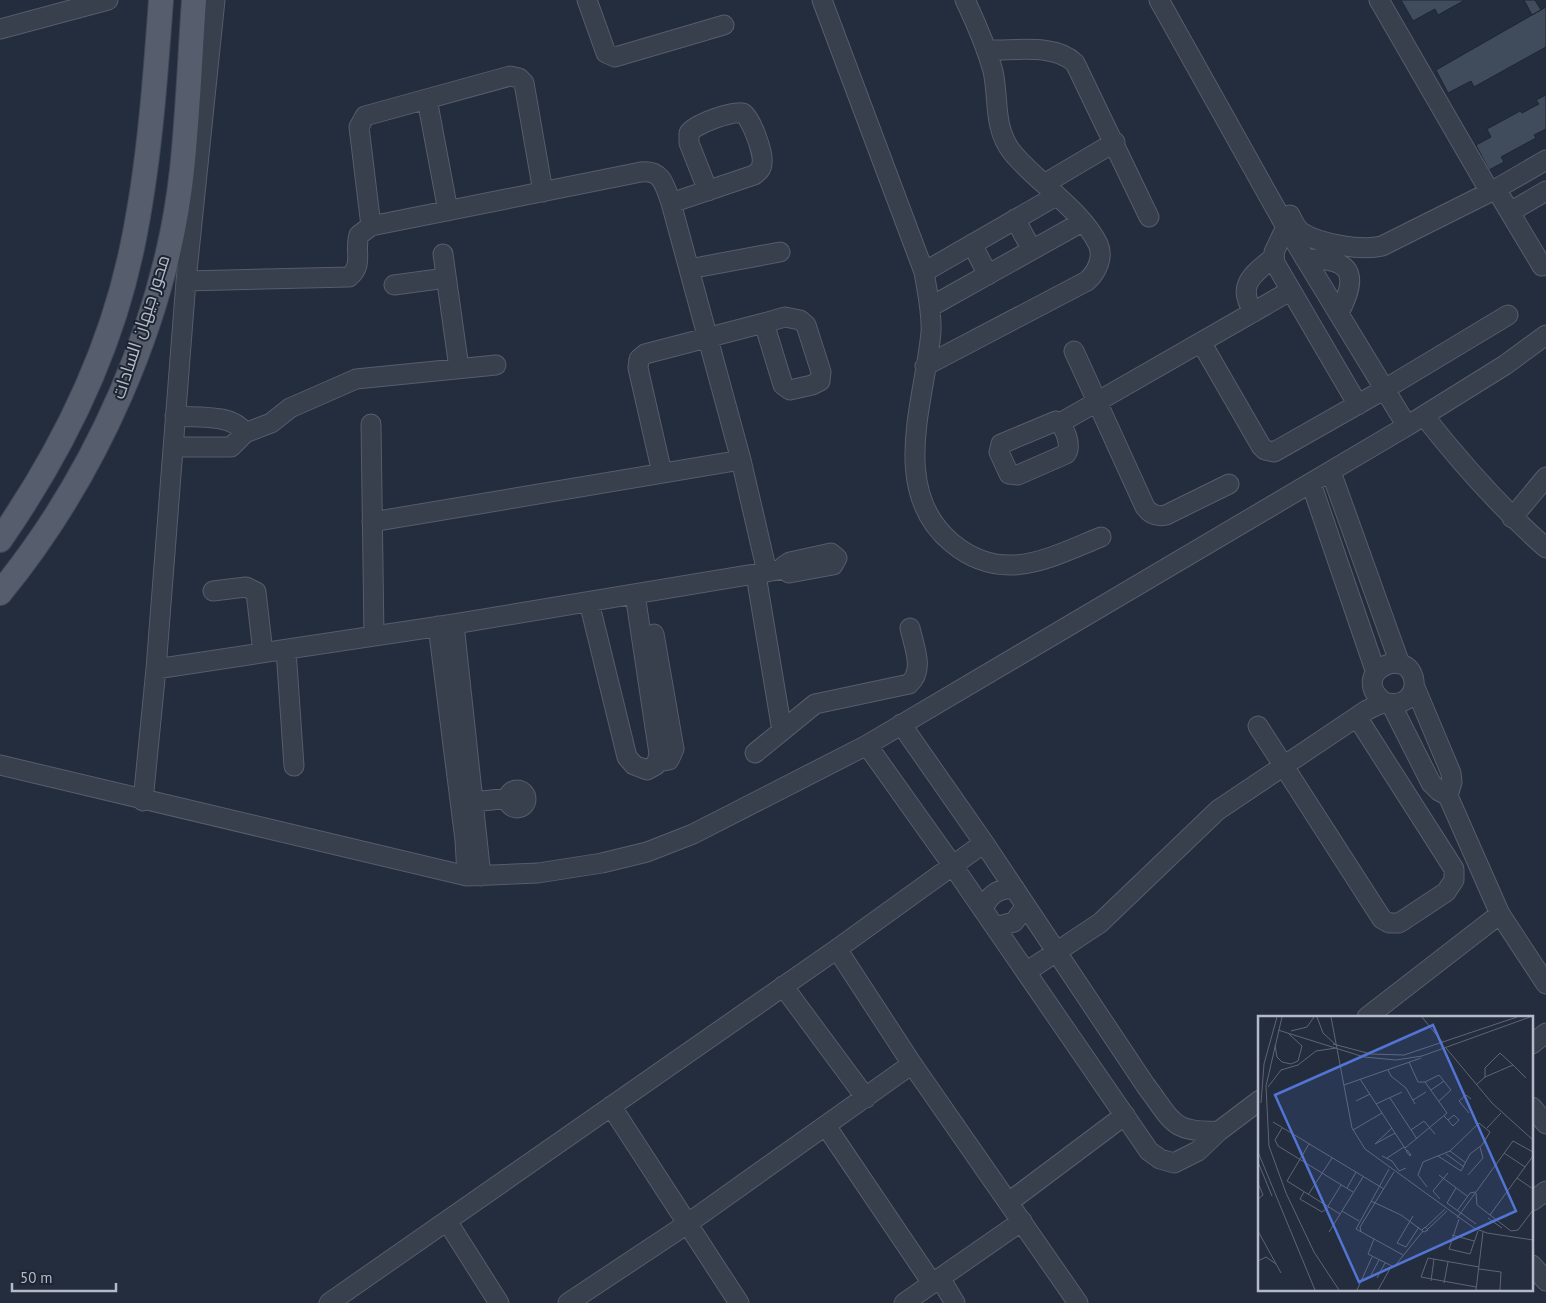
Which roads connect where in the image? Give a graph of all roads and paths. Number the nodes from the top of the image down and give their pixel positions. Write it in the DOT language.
graph roads {
  1 [pos="108,0"];
  2 [pos="161,0"];
  3 [pos="194,0"];
  4 [pos="215,0"];
  5 [pos="587,0"];
  6 [pos="822,0"];
  7 [pos="965,0"];
  8 [pos="1159,0"];
  9 [pos="1379,0"];
  10 [pos="724,25"];
  11 [pos="0,29"];
  12 [pos="987,50"];
  13 [pos="427,98"];
  14 [pos="1238,124"];
  15 [pos="1114,142"];
  16 [pos="1546,160"];
  17 [pos="1050,190"];
  18 [pos="1493,190"];
  19 [pos="708,191"];
  20 [pos="1546,191"];
  21 [pos="543,192"];
  22 [pos="670,203"];
  23 [pos="448,211"];
  24 [pos="1510,212"];
  25 [pos="1149,217"];
  26 [pos="1015,219"];
  27 [pos="1082,222"];
  28 [pos="371,226"];
  29 [pos="1286,227"];
  30 [pos="972,244"];
  31 [pos="1032,250"];
  32 [pos="780,252"];
  33 [pos="443,254"];
  34 [pos="1273,258"];
  35 [pos="1305,259"];
  36 [pos="1542,266"];
  37 [pos="689,268"];
  38 [pos="924,272"];
  39 [pos="988,275"];
  40 [pos="446,278"];
  41 [pos="186,281"];
  42 [pos="394,285"];
  43 [pos="1290,291"];
  44 [pos="930,308"];
  45 [pos="1254,312"];
  46 [pos="1339,313"];
  47 [pos="1508,315"];
  48 [pos="764,323"];
  49 [pos="1546,334"];
  50 [pos="709,337"];
  51 [pos="1201,342"];
  52 [pos="1074,351"];
  53 [pos="496,365"];
  54 [pos="925,366"];
  55 [pos="459,368"];
  56 [pos="1385,390"];
  57 [pos="1097,402"];
  58 [pos="1358,405"];
  59 [pos="176,416"];
  60 [pos="1424,416"];
  61 [pos="1060,423"];
  62 [pos="371,424"];
  63 [pos="1407,426"];
  64 [pos="245,433"];
  65 [pos="173,447"];
  66 [pos="741,460"];
  67 [pos="662,472"];
  68 [pos="1331,472"];
  69 [pos="1546,477"];
  70 [pos="1310,483"];
  71 [pos="1228,484"];
  72 [pos="1512,518"];
  73 [pos="372,522"];
  74 [pos="1101,537"];
  75 [pos="0,540"];
  76 [pos="1546,548"];
  77 [pos="769,572"];
  78 [pos="213,591"];
  79 [pos="0,593"];
  80 [pos="641,594"];
  81 [pos="589,602"];
  82 [pos="446,625"];
  83 [pos="910,628"];
  84 [pos="374,636"];
  85 [pos="286,650"];
  86 [pos="262,653"];
  87 [pos="1400,664"];
  88 [pos="156,669"];
  89 [pos="1376,673"];
  90 [pos="1414,686"];
  91 [pos="1388,704"];
  92 [pos="1357,717"];
  93 [pos="901,724"];
  94 [pos="1258,726"];
  95 [pos="782,731"];
  96 [pos="867,745"];
  97 [pos="755,753"];
  98 [pos="0,765"];
  99 [pos="294,766"];
  100 [pos="1282,766"];
  101 [pos="1448,796"];
  102 [pos="509,798"];
  103 [pos="143,800"];
  104 [pos="474,802"];
  105 [pos="984,843"];
  106 [pos="953,866"];
  107 [pos="474,876"];
  108 [pos="1015,889"];
  109 [pos="1026,906"];
  110 [pos="983,910"];
  111 [pos="1500,914"];
  112 [pos="995,927"];
  113 [pos="837,949"];
  114 [pos="1057,952"];
  115 [pos="1026,972"];
  116 [pos="1546,984"];
  117 [pos="783,986"];
  118 [pos="1369,1016"];
  119 [pos="1546,1033"];
  120 [pos="1534,1042"];
  121 [pos="912,1064"];
  122 [pos="866,1098"];
  123 [pos="1258,1101"];
  124 [pos="611,1106"];
  125 [pos="1534,1111"];
  126 [pos="1125,1115"];
  127 [pos="826,1126"];
  128 [pos="1541,1126"];
  129 [pos="1218,1131"];
  130 [pos="1009,1202"];
  131 [pos="447,1221"];
  132 [pos="1022,1221"];
  133 [pos="687,1224"];
  134 [pos="1534,1267"];
  135 [pos="936,1281"];
  136 [pos="1546,1281"];
  137 [pos="330,1303"];
  138 [pos="499,1303"];
  139 [pos="568,1303"];
  140 [pos="739,1303"];
  141 [pos="904,1303"];
  142 [pos="955,1303"];
  143 [pos="1078,1303"];
  1 -- 11 [label="lane"];
  2 -- 75 [label="main road, محور جيهان السادات"];
  3 -- 79 [label="main road, محور جيهان السادات"];
  4 -- 41 [label="lane"];
  5 -- 10 [label="lane"];
  6 -- 38 [label="lane"];
  7 -- 12 [label="lane"];
  8 -- 29 [label="lane"];
  9 -- 18 [label="lane"];
  12 -- 15 [label="lane"];
  12 -- 17 [label="lane"];
  13 -- 21 [label="lane"];
  13 -- 23 [label="lane"];
  13 -- 28 [label="lane"];
  14 -- 18 [label="lane"];
  15 -- 17 [label="lane"];
  15 -- 25 [label="lane"];
  16 -- 18 [label="lane"];
  17 -- 26 [label="lane"];
  17 -- 27 [label="lane"];
  18 -- 24 [label="lane"];
  19 -- 19 [label="lane"];
  19 -- 22 [label="lane"];
  20 -- 24 [label="lane"];
  21 -- 22 [label="lane"];
  21 -- 23 [label="lane"];
  22 -- 37 [label="lane"];
  23 -- 28 [label="lane"];
  24 -- 36 [label="lane"];
  26 -- 30 [label="lane"];
  26 -- 31 [label="lane"];
  27 -- 31 [label="lane"];
  27 -- 54 [label="lane"];
  28 -- 41 [label="lane"];
  29 -- 34 [label="lane"];
  29 -- 35 [label="lane"];
  30 -- 38 [label="lane"];
  30 -- 39 [label="lane"];
  31 -- 39 [label="lane"];
  32 -- 37 [label="lane"];
  33 -- 40 [label="lane"];
  34 -- 43 [label="lane"];
  34 -- 45 [label="lane"];
  35 -- 46 [label="lane"];
  35 -- 46 [label="lane"];
  37 -- 50 [label="lane"];
  38 -- 44 [label="lane"];
  39 -- 44 [label="lane"];
  40 -- 42 [label="lane"];
  40 -- 55 [label="lane"];
  41 -- 59 [label="lane"];
  43 -- 45 [label="lane"];
  43 -- 58 [label="lane"];
  44 -- 54 [label="lane"];
  45 -- 51 [label="lane"];
  46 -- 56 [label="lane"];
  47 -- 56 [label="lane"];
  48 -- 50 [label="lane"];
  49 -- 60 [label="lane"];
  50 -- 66 [label="lane"];
  50 -- 67 [label="lane"];
  51 -- 57 [label="lane"];
  51 -- 58 [label="lane"];
  52 -- 57 [label="lane"];
  53 -- 55 [label="lane"];
  54 -- 74 [label="lane"];
  55 -- 64 [label="lane"];
  56 -- 58 [label="lane"];
  56 -- 63 [label="lane"];
  57 -- 61 [label="lane"];
  57 -- 71 [label="lane"];
  59 -- 64 [label="lane"];
  59 -- 65 [label="lane"];
  60 -- 63 [label="lane"];
  60 -- 72 [label="lane"];
  62 -- 73 [label="lane"];
  63 -- 68 [label="lane"];
  64 -- 65 [label="lane"];
  65 -- 88 [label="lane"];
  66 -- 67 [label="lane"];
  66 -- 77 [label="lane"];
  67 -- 73 [label="lane"];
  68 -- 70 [label="lane"];
  68 -- 87 [label="lane"];
  69 -- 72 [label="lane"];
  70 -- 89 [label="lane"];
  70 -- 93 [label="lane"];
  72 -- 76 [label="lane"];
  73 -- 84 [label="lane"];
  77 -- 80 [label="lane"];
  77 -- 95 [label="lane"];
  78 -- 86 [label="lane"];
  80 -- 81 [label="lane"];
  80 -- 81 [label="lane"];
  81 -- 82 [label="lane"];
  82 -- 84 [label="lane"];
  82 -- 104 [label="lane"];
  82 -- 107 [label="lane"];
  83 -- 95 [label="lane"];
  84 -- 85 [label="lane"];
  85 -- 86 [label="lane"];
  85 -- 99 [label="lane"];
  86 -- 88 [label="lane"];
  87 -- 89 [label="lane"];
  87 -- 90 [label="lane"];
  88 -- 103 [label="lane"];
  89 -- 91 [label="lane"];
  90 -- 91 [label="lane"];
  90 -- 101 [label="lane"];
  91 -- 92 [label="lane"];
  91 -- 101 [label="lane"];
  92 -- 100 [label="lane"];
  92 -- 100 [label="lane"];
  93 -- 96 [label="lane"];
  93 -- 105 [label="lane"];
  94 -- 100 [label="lane"];
  95 -- 97 [label="lane"];
  96 -- 106 [label="lane"];
  96 -- 107 [label="lane"];
  98 -- 103 [label="lane"];
  100 -- 114 [label="lane"];
  101 -- 111 [label="lane"];
  102 -- 104 [label="lane"];
  103 -- 107 [label="lane"];
  104 -- 107 [label="lane"];
  105 -- 106 [label="lane"];
  105 -- 108 [label="lane"];
  106 -- 110 [label="lane"];
  106 -- 113 [label="lane"];
  108 -- 109 [label="lane"];
  108 -- 110 [label="lane"];
  109 -- 112 [label="lane"];
  109 -- 114 [label="lane"];
  110 -- 112 [label="lane"];
  111 -- 116 [label="lane"];
  111 -- 118 [label="lane"];
  112 -- 115 [label="lane"];
  113 -- 117 [label="lane"];
  113 -- 121 [label="lane"];
  114 -- 115 [label="lane"];
  114 -- 129 [label="lane"];
  115 -- 126 [label="lane"];
  117 -- 122 [label="lane"];
  117 -- 124 [label="lane"];
  119 -- 120 [label="lane"];
  121 -- 122 [label="lane"];
  121 -- 130 [label="lane"];
  122 -- 127 [label="lane"];
  123 -- 129 [label="lane"];
  124 -- 131 [label="lane"];
  124 -- 133 [label="lane"];
  125 -- 128 [label="lane"];
  126 -- 129 [label="lane"];
  126 -- 130 [label="lane"];
  127 -- 133 [label="lane"];
  127 -- 135 [label="lane"];
  130 -- 132 [label="lane"];
  131 -- 137 [label="lane"];
  131 -- 138 [label="lane"];
  132 -- 135 [label="lane"];
  132 -- 143 [label="lane"];
  133 -- 139 [label="lane"];
  133 -- 140 [label="lane"];
  134 -- 136 [label="lane"];
  135 -- 141 [label="lane"];
  135 -- 142 [label="lane"];
}
